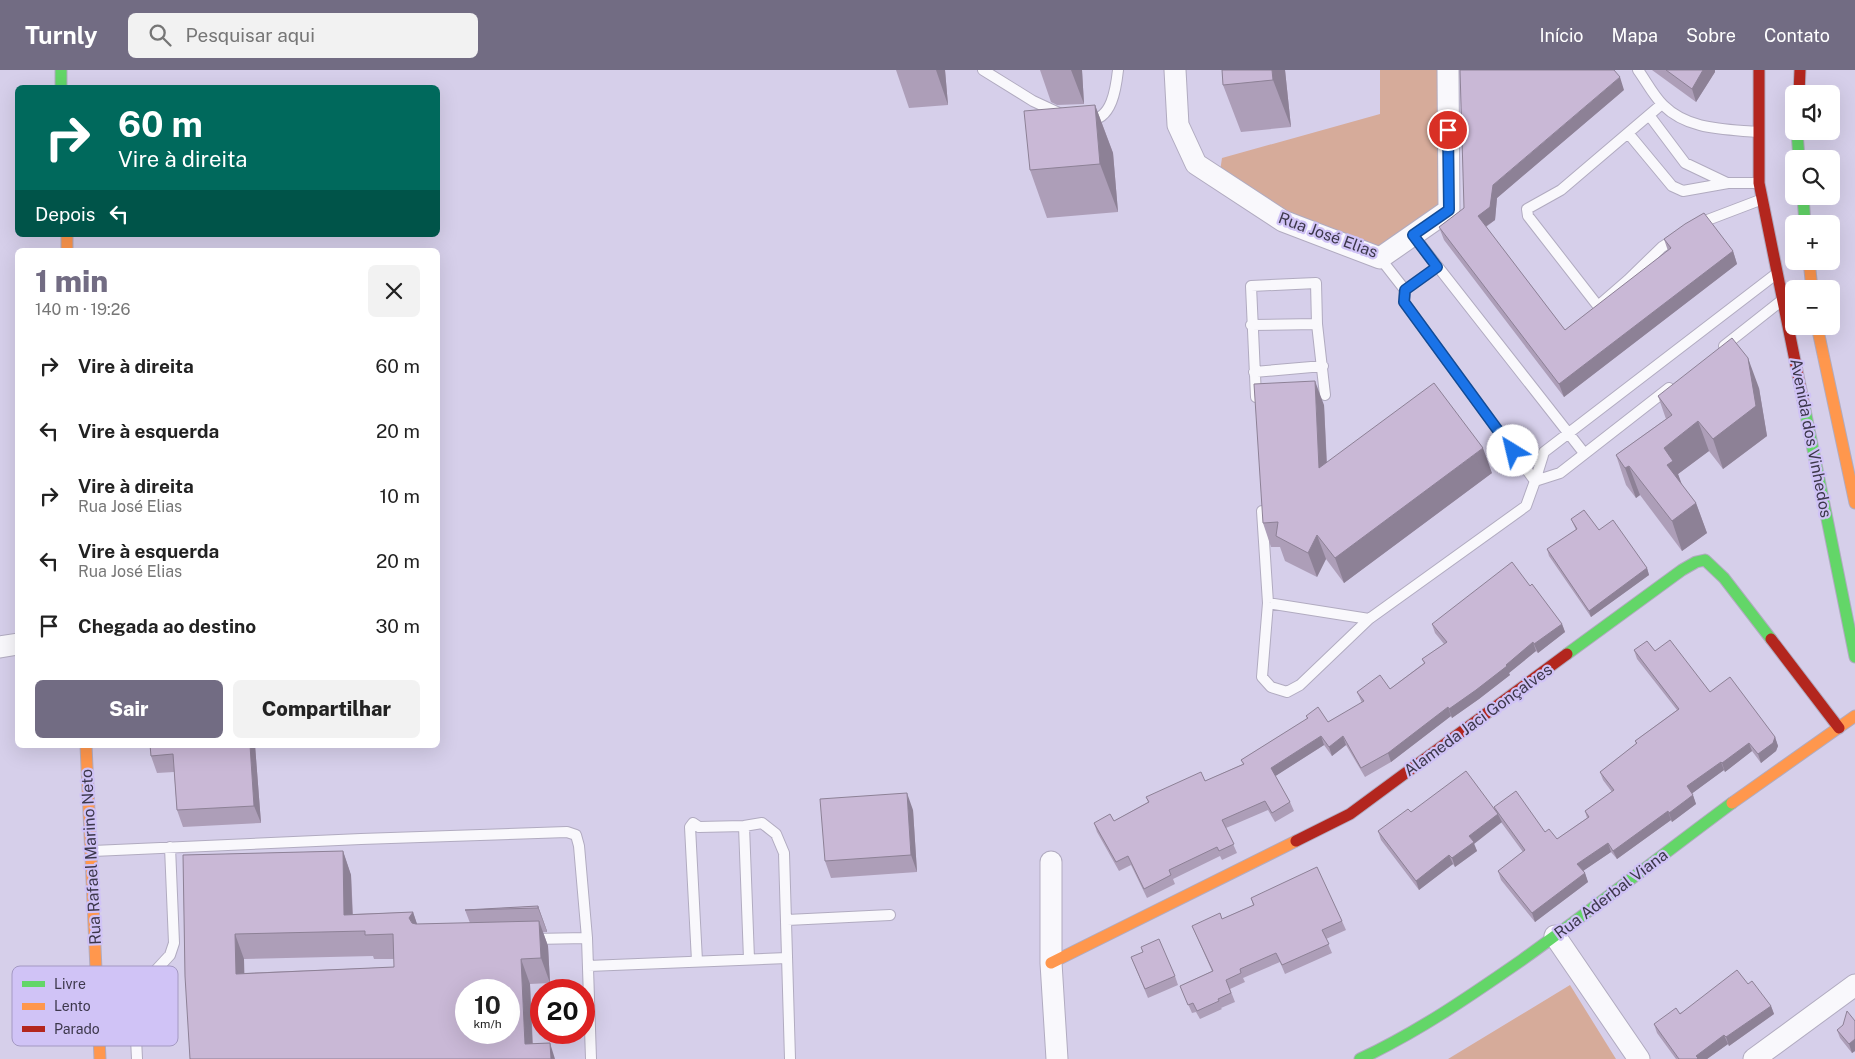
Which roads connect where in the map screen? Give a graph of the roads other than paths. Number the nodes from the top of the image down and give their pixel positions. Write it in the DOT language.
graph roads {
  1 [pos="61,70"];
  2 [pos="982,70"];
  3 [pos="1118,70"];
  4 [pos="1175,70"];
  5 [pos="1448,70"];
  6 [pos="1638,70"];
  7 [pos="1746,70"];
  8 [pos="1800,70"];
  9 [pos="1759,74"];
  10 [pos="61,85"];
  11 [pos="1799,85"];
  12 [pos="1662,104"];
  13 [pos="1649,115"];
  14 [pos="1758,132"];
  15 [pos="1628,133"];
  16 [pos="1728,183"];
  17 [pos="1759,183"];
  18 [pos="1762,199"];
  19 [pos="1413,235"];
  20 [pos="1380,258"];
  21 [pos="1437,267"];
  22 [pos="1777,273"];
  23 [pos="1405,290"];
  24 [pos="1783,300"];
  25 [pos="1317,324"];
  26 [pos="1252,325"];
  27 [pos="1819,335"];
  28 [pos="1714,353"];
  29 [pos="1323,366"];
  30 [pos="1254,372"];
  31 [pos="1676,383"];
  32 [pos="1326,395"];
  33 [pos="1256,411"];
  34 [pos="1568,433"];
  35 [pos="1584,453"];
  36 [pos="1535,481"];
  37 [pos="1851,484"];
  38 [pos="1821,488"];
  39 [pos="1262,497"];
  40 [pos="1855,503"];
  41 [pos="1268,603"];
  42 [pos="1370,619"];
  43 [pos="15,644"];
  44 [pos="0,647"];
  45 [pos="1855,657"];
  46 [pos="1855,716"];
  47 [pos="1839,728"];
  48 [pos="86,748"];
  49 [pos="744,826"];
  50 [pos="170,847"];
  51 [pos="91,851"];
  52 [pos="1051,862"];
  53 [pos="890,915"];
  54 [pos="786,920"];
  55 [pos="1555,936"];
  56 [pos="587,938"];
  57 [pos="522,939"];
  58 [pos="787,958"];
  59 [pos="749,959"];
  60 [pos="697,961"];
  61 [pos="1051,963"];
  62 [pos="96,966"];
  63 [pos="160,966"];
  64 [pos="588,966"];
  65 [pos="1855,985"];
  66 [pos="99,1046"];
  67 [pos="137,1046"];
  68 [pos="1394,1052"];
  69 [pos="100,1059"];
  70 [pos="138,1059"];
  71 [pos="591,1059"];
  72 [pos="790,1059"];
  73 [pos="1057,1059"];
  74 [pos="1360,1059"];
  75 [pos="1639,1059"];
  76 [pos="1754,1059"];
  1 -- 10 [label="street"];
  2 -- 3 [label="lane"];
  4 -- 20 [label="street, Rua José Elias"];
  5 -- 19 [label="street, Rua José Elias"];
  6 -- 12 [label="lane"];
  7 -- 9 [label="lane"];
  8 -- 11 [label="street"];
  9 -- 14 [label="street, Avenida dos Vinhedos"];
  12 -- 13 [label="lane"];
  12 -- 14 [label="lane"];
  13 -- 15 [label="lane"];
  13 -- 16 [label="lane"];
  14 -- 17 [label="street, Avenida dos Vinhedos"];
  15 -- 16 [label="lane"];
  15 -- 18 [label="lane"];
  16 -- 17 [label="lane"];
  17 -- 18 [label="street, Avenida dos Vinhedos"];
  18 -- 22 [label="street, Avenida dos Vinhedos"];
  19 -- 20 [label="street, Rua José Elias"];
  19 -- 21 [label="lane"];
  20 -- 23 [label="lane"];
  21 -- 23 [label="lane"];
  21 -- 34 [label="lane"];
  22 -- 24 [label="street, Avenida dos Vinhedos"];
  22 -- 34 [label="lane"];
  23 -- 36 [label="lane"];
  24 -- 28 [label="lane"];
  24 -- 38 [label="street, Avenida dos Vinhedos"];
  25 -- 26 [label="lane"];
  25 -- 26 [label="lane"];
  25 -- 29 [label="lane"];
  26 -- 30 [label="lane"];
  27 -- 37 [label="street, Avenida dos Vinhedos"];
  29 -- 30 [label="lane"];
  29 -- 32 [label="lane"];
  30 -- 33 [label="lane"];
  31 -- 35 [label="lane"];
  34 -- 35 [label="lane"];
  34 -- 36 [label="lane"];
  35 -- 36 [label="lane"];
  36 -- 42 [label="lane"];
  37 -- 38 [label="street"];
  37 -- 40 [label="street, Avenida dos Vinhedos"];
  38 -- 45 [label="street, Avenida dos Vinhedos"];
  39 -- 41 [label="lane"];
  41 -- 42 [label="lane"];
  41 -- 42 [label="lane"];
  43 -- 44 [label="street"];
  46 -- 47 [label="street, Rua Aderbal Viana"];
  47 -- 55 [label="street, Rua Aderbal Viana"];
  47 -- 61 [label="street, Alameda Jaci Gonçalves"];
  48 -- 51 [label="street, Rua Rafael Marino Neto"];
  49 -- 54 [label="lane"];
  49 -- 59 [label="lane"];
  49 -- 60 [label="lane"];
  50 -- 51 [label="lane"];
  50 -- 56 [label="lane"];
  50 -- 63 [label="lane"];
  51 -- 62 [label="street, Rua Rafael Marino Neto"];
  52 -- 61 [label="street"];
  53 -- 54 [label="lane"];
  54 -- 58 [label="lane"];
  55 -- 68 [label="street, Rua Aderbal Viana"];
  55 -- 75 [label="street"];
  56 -- 57 [label="lane"];
  56 -- 64 [label="lane"];
  58 -- 59 [label="lane"];
  58 -- 72 [label="lane"];
  59 -- 60 [label="lane"];
  60 -- 64 [label="lane"];
  61 -- 73 [label="street"];
  64 -- 71 [label="lane"];
  65 -- 76 [label="street"];
  66 -- 69 [label="street, Rua Rafael Marino Neto"];
  67 -- 70 [label="lane"];
  68 -- 74 [label="street, Rua Aderbal Viana"];
}
